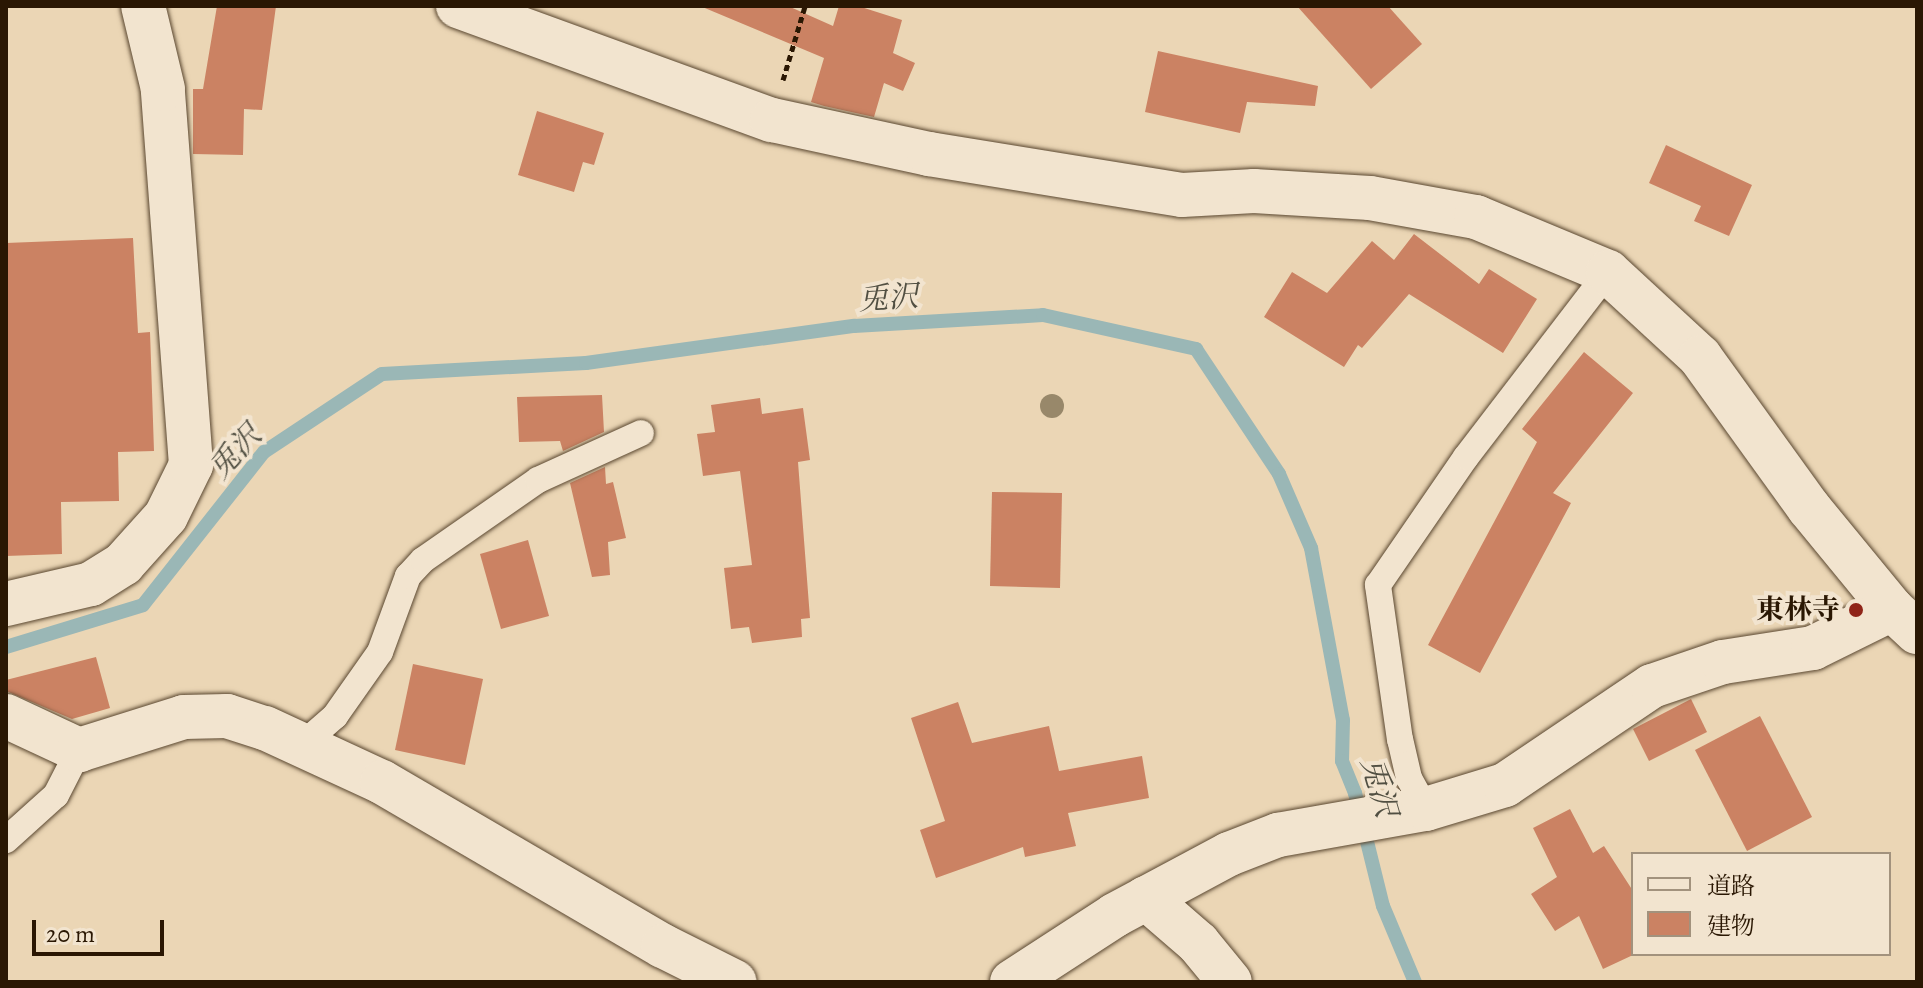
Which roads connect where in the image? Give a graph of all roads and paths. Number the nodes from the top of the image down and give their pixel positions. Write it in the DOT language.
graph roads {
  1 [pos="143,6"];
  2 [pos="458,6"];
  3 [pos="805,6"];
  4 [pos="772,120"];
  5 [pos="1608,272"];
  6 [pos="641,433"];
  7 [pos="6,604"];
  8 [pos="1904,620"];
  9 [pos="6,716"];
  10 [pos="303,744"];
  11 [pos="79,750"];
  12 [pos="1409,812"];
  13 [pos="6,840"];
  14 [pos="1146,898"];
  15 [pos="735,982"];
  16 [pos="1012,982"];
  17 [pos="1230,982"];
  1 -- 7 [label="street"];
  2 -- 4 [label="street"];
  3 -- 4 [label="path"];
  4 -- 5 [label="street"];
  5 -- 8 [label="street"];
  5 -- 12 [label="lane"];
  6 -- 10 [label="lane"];
  8 -- 12 [label="street"];
  9 -- 11 [label="street"];
  10 -- 11 [label="street"];
  10 -- 15 [label="street"];
  11 -- 13 [label="lane"];
  12 -- 14 [label="street"];
  14 -- 16 [label="street"];
  14 -- 17 [label="street"];
}
